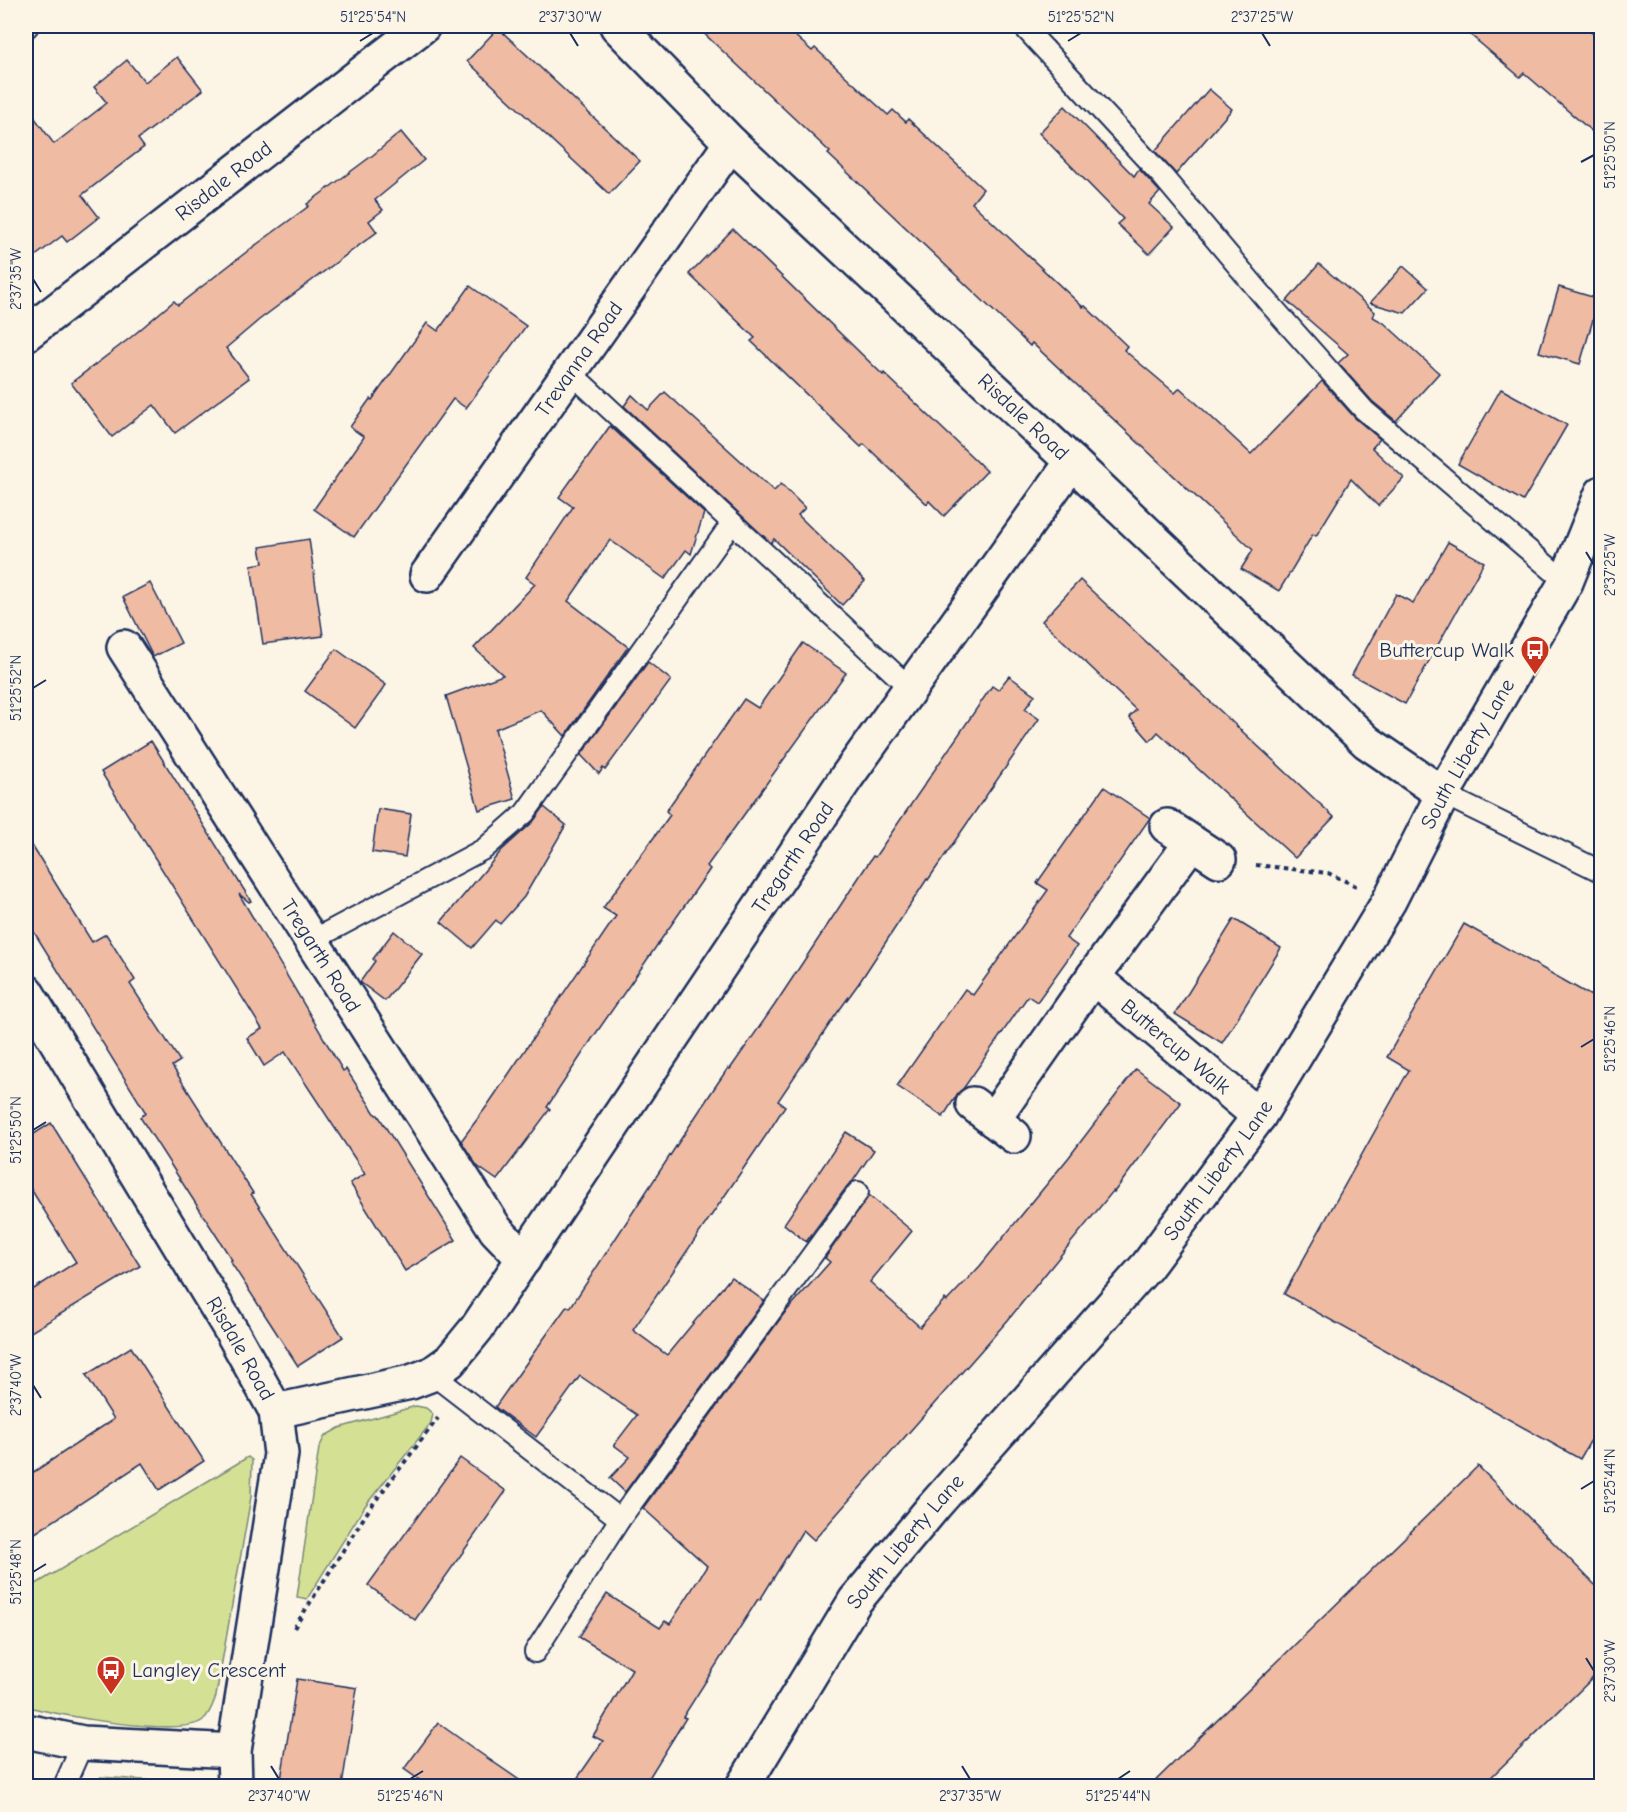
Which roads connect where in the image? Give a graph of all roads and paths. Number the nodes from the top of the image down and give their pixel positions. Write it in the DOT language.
graph roads {
  1 [pos="423,26"];
  2 [pos="617,26"];
  3 [pos="1023,26"];
  4 [pos="731,143"];
  5 [pos="26,334"];
  6 [pos="570,372"];
  7 [pos="1072,462"];
  8 [pos="1602,493"];
  9 [pos="732,523"];
  10 [pos="427,575"];
  11 [pos="1566,582"];
  12 [pos="124,647"];
  13 [pos="910,688"];
  14 [pos="1443,794"];
  15 [pos="1219,860"];
  16 [pos="1602,872"];
  17 [pos="1389,902"];
  18 [pos="311,941"];
  19 [pos="1093,976"];
  20 [pos="26,992"];
  21 [pos="1259,1116"];
  22 [pos="993,1120"];
  23 [pos="858,1192"];
  24 [pos="524,1259"];
  25 [pos="444,1384"];
  26 [pos="276,1412"];
  27 [pos="620,1519"];
  28 [pos="294,1628"];
  29 [pos="535,1652"];
  30 [pos="26,1731"];
  31 [pos="83,1743"];
  32 [pos="234,1751"];
  33 [pos="64,1786"];
  34 [pos="234,1786"];
  35 [pos="743,1786"];
  1 -- 5 [label="street, Risdale Road"];
  2 -- 4 [label="street, Risdale Road"];
  3 -- 11 [label="lane"];
  4 -- 6 [label="street, Trevanna Road"];
  4 -- 7 [label="street, Risdale Road"];
  6 -- 9 [label="lane"];
  6 -- 10 [label="street, Trevanna Road"];
  7 -- 13 [label="street, Tregarth Road"];
  7 -- 14 [label="street, Risdale Road"];
  8 -- 11 [label="street, South Liberty Lane"];
  9 -- 13 [label="lane"];
  9 -- 18 [label="lane"];
  11 -- 14 [label="street, South Liberty Lane"];
  12 -- 18 [label="street, Tregarth Road"];
  13 -- 24 [label="street, Tregarth Road"];
  14 -- 16 [label="lane"];
  14 -- 17 [label="street, South Liberty Lane"];
  15 -- 17 [label="path"];
  15 -- 19 [label="street"];
  17 -- 21 [label="street, South Liberty Lane"];
  18 -- 24 [label="street, Tregarth Road"];
  19 -- 21 [label="street, Buttercup Walk"];
  19 -- 22 [label="street"];
  20 -- 26 [label="street, Risdale Road"];
  21 -- 35 [label="street, South Liberty Lane"];
  23 -- 27 [label="lane"];
  24 -- 25 [label="street, Tregarth Road"];
  25 -- 26 [label="street, Tregarth Road"];
  25 -- 27 [label="lane"];
  25 -- 28 [label="path"];
  26 -- 32 [label="street, Risdale Road"];
  27 -- 29 [label="lane"];
  30 -- 31 [label="street"];
  31 -- 32 [label="street"];
  31 -- 33 [label="lane"];
  32 -- 34 [label="street, Risdale Road"];
}
